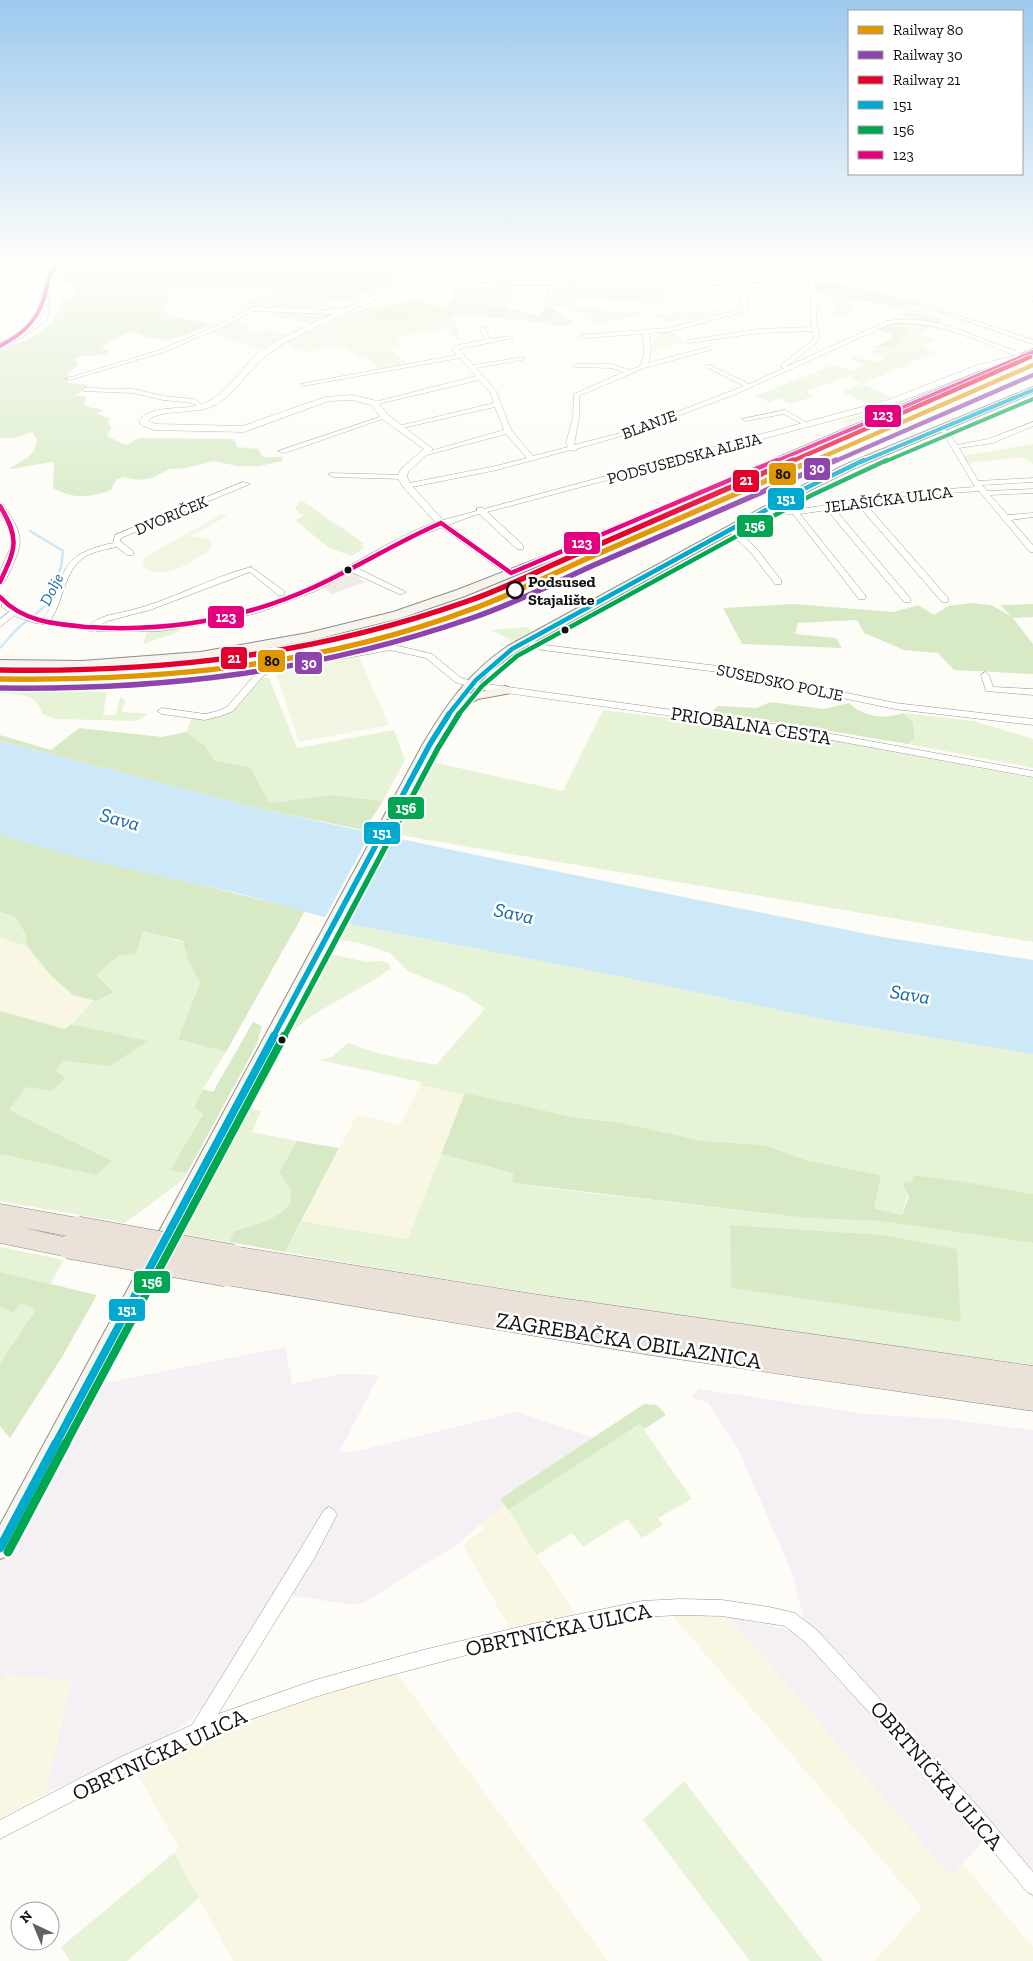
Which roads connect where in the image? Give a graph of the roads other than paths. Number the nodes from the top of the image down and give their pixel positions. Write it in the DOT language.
graph roads {
  1 [pos="156,353"];
  2 [pos="265,353"];
  3 [pos="458,353"];
  4 [pos="648,353"];
  5 [pos="695,353"];
  6 [pos="801,353"];
  7 [pos="824,353"];
  8 [pos="1011,353"];
  9 [pos="1031,353"];
  10 [pos="460,356"];
  11 [pos="1021,356"];
  12 [pos="522,358"];
  13 [pos="576,365"];
  14 [pos="708,366"];
  15 [pos="473,367"];
  16 [pos="642,367"];
  17 [pos="631,372"];
  18 [pos="780,372"];
  19 [pos="482,378"];
  20 [pos="68,379"];
  21 [pos="303,384"];
  22 [pos="749,386"];
  23 [pos="85,390"];
  24 [pos="1033,390"];
  25 [pos="374,403"];
  26 [pos="498,404"];
  27 [pos="202,408"];
  28 [pos="385,417"];
  29 [pos="745,419"];
  30 [pos="1033,424"];
  31 [pos="808,425"];
  32 [pos="398,427"];
  33 [pos="939,429"];
  34 [pos="508,431"];
  35 [pos="955,447"];
  36 [pos="573,449"];
  37 [pos="282,451"];
  38 [pos="427,453"];
  39 [pos="532,459"];
  40 [pos="333,475"];
  41 [pos="402,477"];
  42 [pos="1033,480"];
  43 [pos="246,484"];
  44 [pos="407,486"];
  45 [pos="981,488"];
  46 [pos="1033,491"];
  47 [pos="859,501"];
  48 [pos="829,507"];
  49 [pos="480,510"];
  50 [pos="794,510"];
  51 [pos="2,511"];
  52 [pos="765,511"];
  53 [pos="1033,515"];
  54 [pos="1006,518"];
  55 [pos="441,523"];
  56 [pos="731,529"];
  57 [pos="1033,532"];
  58 [pos="1019,533"];
  59 [pos="118,544"];
  60 [pos="520,547"];
  61 [pos="1033,550"];
  62 [pos="130,552"];
  63 [pos="350,568"];
  64 [pos="507,571"];
  65 [pos="0,582"];
  66 [pos="778,582"];
  67 [pos="402,592"];
  68 [pos="281,593"];
  69 [pos="0,597"];
  70 [pos="862,597"];
  71 [pos="907,600"];
  72 [pos="945,600"];
  73 [pos="13,612"];
  74 [pos="37,620"];
  75 [pos="0,624"];
  76 [pos="363,624"];
  77 [pos="91,629"];
  78 [pos="527,641"];
  79 [pos="0,664"];
  80 [pos="985,675"];
  81 [pos="466,683"];
  82 [pos="506,690"];
  83 [pos="1033,692"];
  84 [pos="451,707"];
  85 [pos="162,711"];
  86 [pos="1033,722"];
  87 [pos="1033,774"];
  88 [pos="0,1214"];
  89 [pos="0,1233"];
  90 [pos="73,1238"];
  91 [pos="229,1266"];
  92 [pos="1033,1378"];
  93 [pos="1033,1399"];
  94 [pos="329,1515"];
  95 [pos="0,1548"];
  96 [pos="196,1732"];
  97 [pos="0,1830"];
  98 [pos="1033,1886"];
  1 -- 20 [label="street"];
  2 -- 27 [label="street"];
  3 -- 10 [label="street"];
  4 -- 16 [label="street"];
  5 -- 16 [label="street"];
  6 -- 18 [label="street"];
  7 -- 18 [label="street, BLANJE"];
  8 -- 11 [label="street, BLANJE"];
  9 -- 11 [label="main road"];
  10 -- 15 [label="street"];
  10 -- 21 [label="street"];
  11 -- 31 [label="street, PODSUSEDSKA ALEJA"];
  11 -- 64 [label="main road"];
  12 -- 15 [label="street"];
  13 -- 17 [label="street"];
  14 -- 22 [label="street"];
  15 -- 19 [label="street"];
  16 -- 17 [label="street"];
  17 -- 36 [label="street"];
  18 -- 22 [label="street, BLANJE"];
  19 -- 25 [label="street"];
  19 -- 26 [label="street"];
  22 -- 36 [label="street, BLANJE"];
  23 -- 27 [label="street"];
  24 -- 33 [label="main road"];
  25 -- 27 [label="street"];
  25 -- 28 [label="street"];
  26 -- 32 [label="street"];
  26 -- 34 [label="street"];
  28 -- 32 [label="street"];
  28 -- 37 [label="street"];
  29 -- 31 [label="street"];
  30 -- 35 [label="street"];
  31 -- 49 [label="street, PODSUSEDSKA ALEJA"];
  32 -- 38 [label="street"];
  33 -- 35 [label="street"];
  33 -- 52 [label="main road"];
  34 -- 38 [label="street"];
  34 -- 39 [label="street"];
  35 -- 45 [label="street"];
  36 -- 39 [label="street, BLANJE"];
  38 -- 41 [label="street"];
  39 -- 44 [label="street, BLANJE"];
  40 -- 41 [label="street"];
  41 -- 44 [label="street"];
  42 -- 45 [label="street"];
  43 -- 59 [label="street, DVORIČEK"];
  44 -- 55 [label="street"];
  45 -- 46 [label="street, JELAŠIĆKA ULICA"];
  45 -- 47 [label="street, JELAŠIĆKA ULICA"];
  45 -- 54 [label="street"];
  47 -- 48 [label="street, JELAŠIĆKA ULICA"];
  47 -- 72 [label="street"];
  48 -- 50 [label="street, JELAŠIĆKA ULICA"];
  48 -- 71 [label="street"];
  49 -- 55 [label="street, PODSUSEDSKA ALEJA"];
  49 -- 60 [label="street"];
  50 -- 52 [label="street, JELAŠIĆKA ULICA"];
  50 -- 70 [label="street"];
  51 -- 65 [label="street"];
  52 -- 56 [label="main road"];
  53 -- 54 [label="street"];
  54 -- 58 [label="street"];
  55 -- 63 [label="street, PODSUSEDSKA ALEJA"];
  55 -- 64 [label="street"];
  56 -- 66 [label="street"];
  56 -- 78 [label="main road"];
  57 -- 58 [label="street"];
  58 -- 61 [label="street"];
  59 -- 62 [label="street, DVORIČEK"];
  59 -- 74 [label="street"];
  63 -- 67 [label="street"];
  63 -- 77 [label="street, PODSUSEDSKA ALEJA"];
  64 -- 76 [label="main road"];
  68 -- 77 [label="street"];
  69 -- 73 [label="street"];
  73 -- 74 [label="street, PODSUSEDSKA ALEJA"];
  73 -- 75 [label="street"];
  74 -- 77 [label="street, PODSUSEDSKA ALEJA"];
  76 -- 79 [label="main road"];
  78 -- 81 [label="main road"];
  78 -- 86 [label="street, SUSEDSKO POLJE"];
  80 -- 83 [label="street"];
  81 -- 82 [label="street, PRIOBALNA CESTA"];
  81 -- 84 [label="main road"];
  81 -- 85 [label="street"];
  82 -- 84 [label="main road"];
  82 -- 87 [label="street, PRIOBALNA CESTA"];
  84 -- 95 [label="main road"];
  88 -- 90 [label="highway"];
  89 -- 90 [label="highway"];
  90 -- 91 [label="highway, bridge"];
  91 -- 92 [label="highway, ZAGREBAČKA OBILAZNICA"];
  91 -- 93 [label="highway, ZAGREBAČKA OBILAZNICA"];
  94 -- 96 [label="street"];
  96 -- 97 [label="street, OBRTNIČKA ULICA"];
  96 -- 98 [label="street, OBRTNIČKA ULICA"];
}
